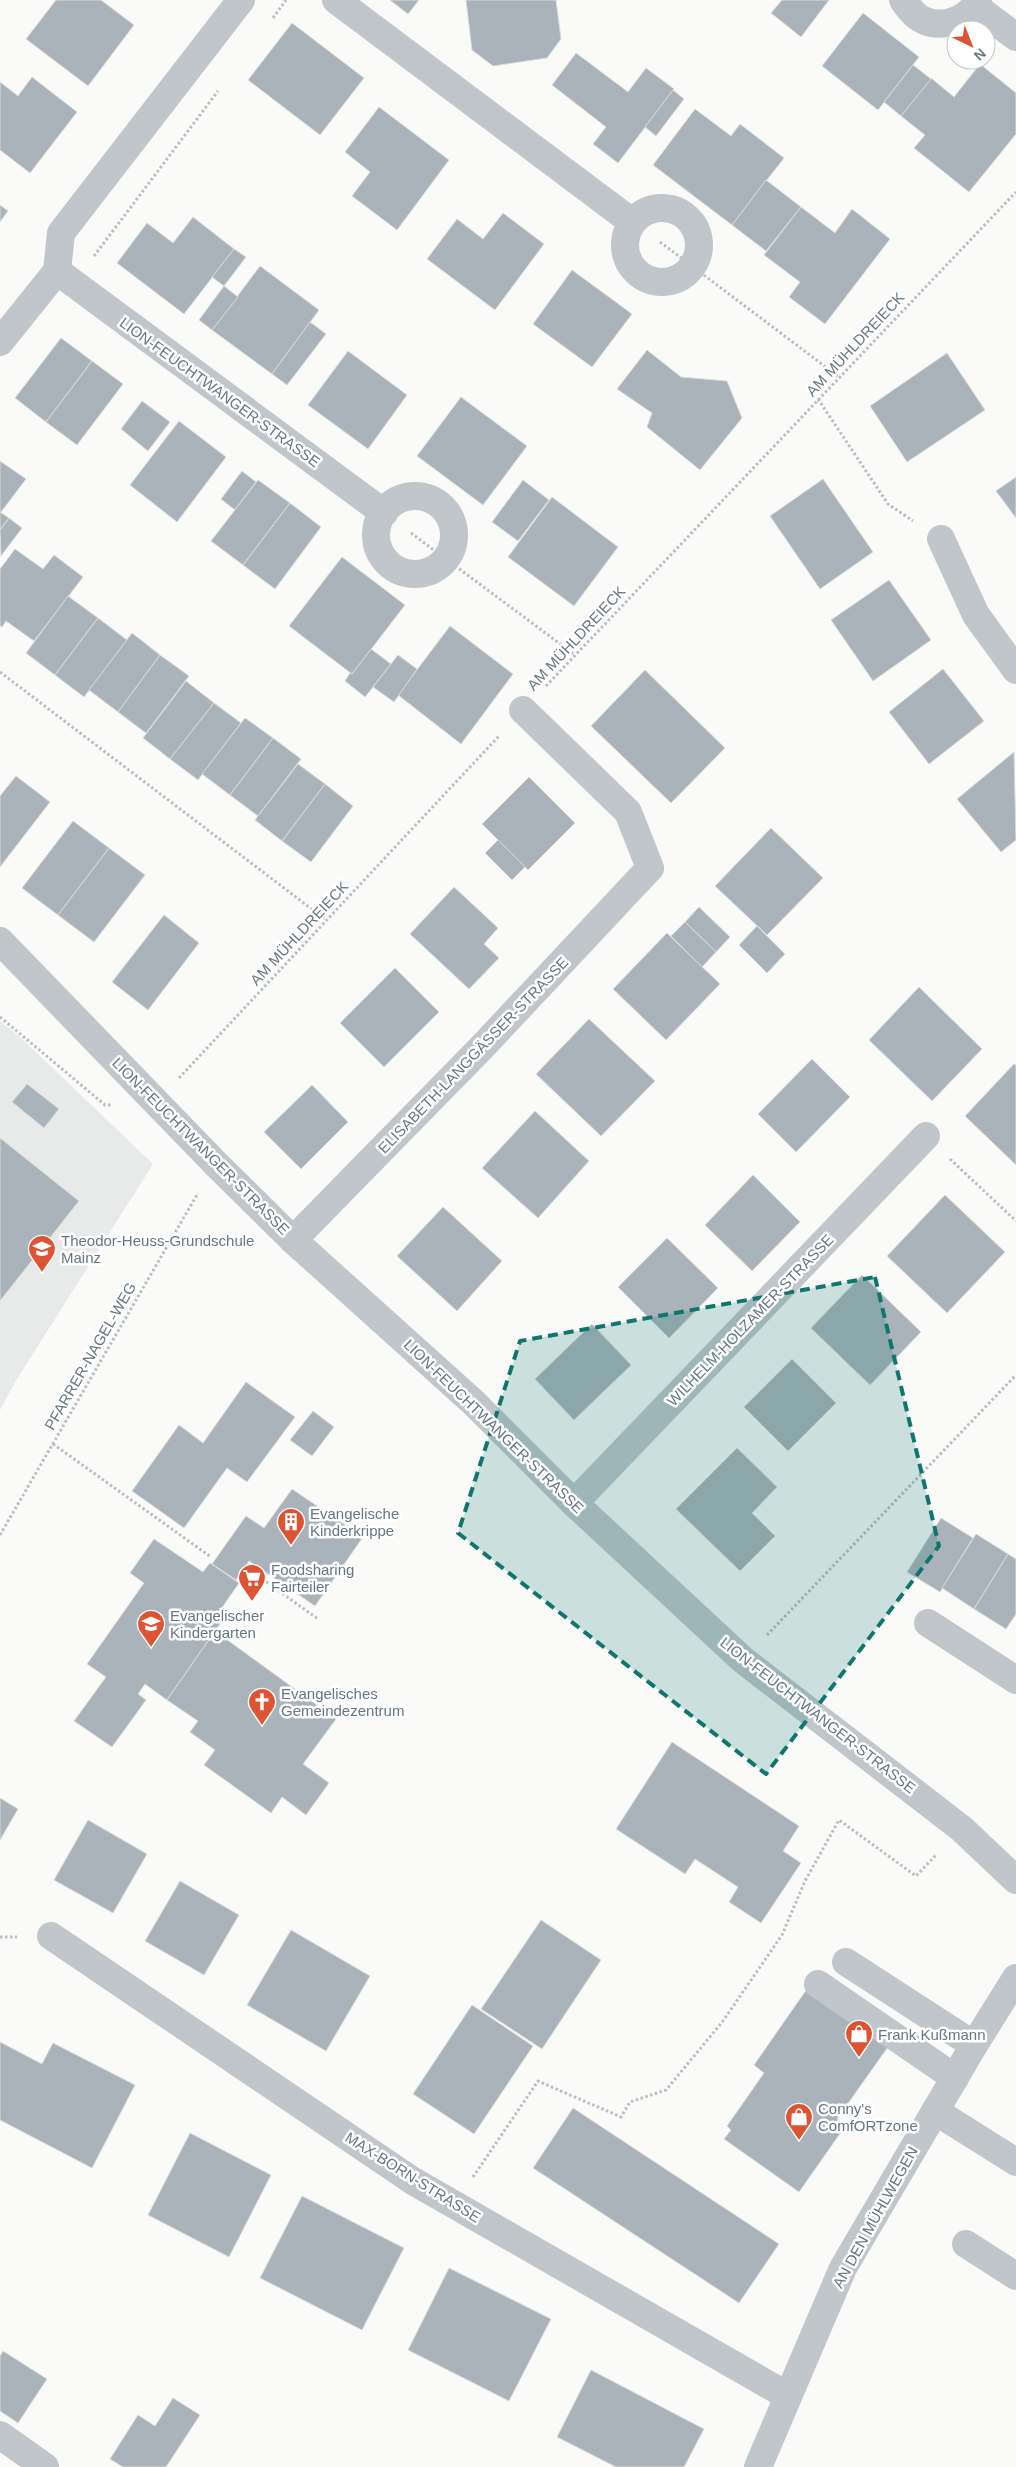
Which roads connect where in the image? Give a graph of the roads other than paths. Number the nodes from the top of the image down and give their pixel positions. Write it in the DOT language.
graph roads {
  1 [pos="241,0"];
  2 [pos="336,0"];
  3 [pos="903,0"];
  4 [pos="976,3"];
  5 [pos="1016,37"];
  6 [pos="632,222"];
  7 [pos="65,278"];
  8 [pos="0,342"];
  9 [pos="384,513"];
  10 [pos="941,539"];
  11 [pos="1016,670"];
  12 [pos="523,710"];
  13 [pos="0,941"];
  14 [pos="926,1136"];
  15 [pos="293,1240"];
  16 [pos="574,1503"];
  17 [pos="928,1623"];
  18 [pos="1016,1680"];
  19 [pos="1016,1880"];
  20 [pos="51,1936"];
  21 [pos="846,1962"];
  22 [pos="1016,1978"];
  23 [pos="818,1984"];
  24 [pos="923,2012"];
  25 [pos="902,2041"];
  26 [pos="974,2044"];
  27 [pos="954,2078"];
  28 [pos="935,2111"];
  29 [pos="1016,2162"];
  30 [pos="966,2244"];
  31 [pos="1016,2276"];
  32 [pos="788,2396"];
  33 [pos="0,2435"];
  34 [pos="44,2467"];
  35 [pos="758,2467"];
  1 -- 7 [label="street"];
  2 -- 6 [label="street"];
  3 -- 4 [label="street"];
  4 -- 5 [label="street"];
  6 -- 6 [label="street"];
  7 -- 8 [label="street"];
  7 -- 9 [label="street, LION-FEUCHTWANGER-STRASSE"];
  9 -- 9 [label="street"];
  10 -- 11 [label="street"];
  12 -- 15 [label="street, ELISABETH-LANGGÄSSER-STRASSE"];
  13 -- 15 [label="street, LION-FEUCHTWANGER-STRASSE"];
  14 -- 16 [label="street, WILHELM-HOLZAMER-STRASSE"];
  15 -- 16 [label="street, LION-FEUCHTWANGER-STRASSE"];
  16 -- 19 [label="street, LION-FEUCHTWANGER-STRASSE"];
  17 -- 18 [label="street"];
  20 -- 32 [label="street, MAX-BORN-STRASSE"];
  21 -- 24 [label="street"];
  22 -- 26 [label="street, AN DEN MÜHLWEGEN"];
  23 -- 25 [label="street"];
  24 -- 25 [label="street"];
  24 -- 26 [label="street"];
  25 -- 27 [label="street"];
  26 -- 27 [label="street, AN DEN MÜHLWEGEN"];
  27 -- 28 [label="street, AN DEN MÜHLWEGEN"];
  28 -- 29 [label="street"];
  28 -- 32 [label="street, AN DEN MÜHLWEGEN"];
  30 -- 31 [label="street"];
  32 -- 35 [label="street, AN DEN MÜHLWEGEN"];
  33 -- 34 [label="street"];
}
